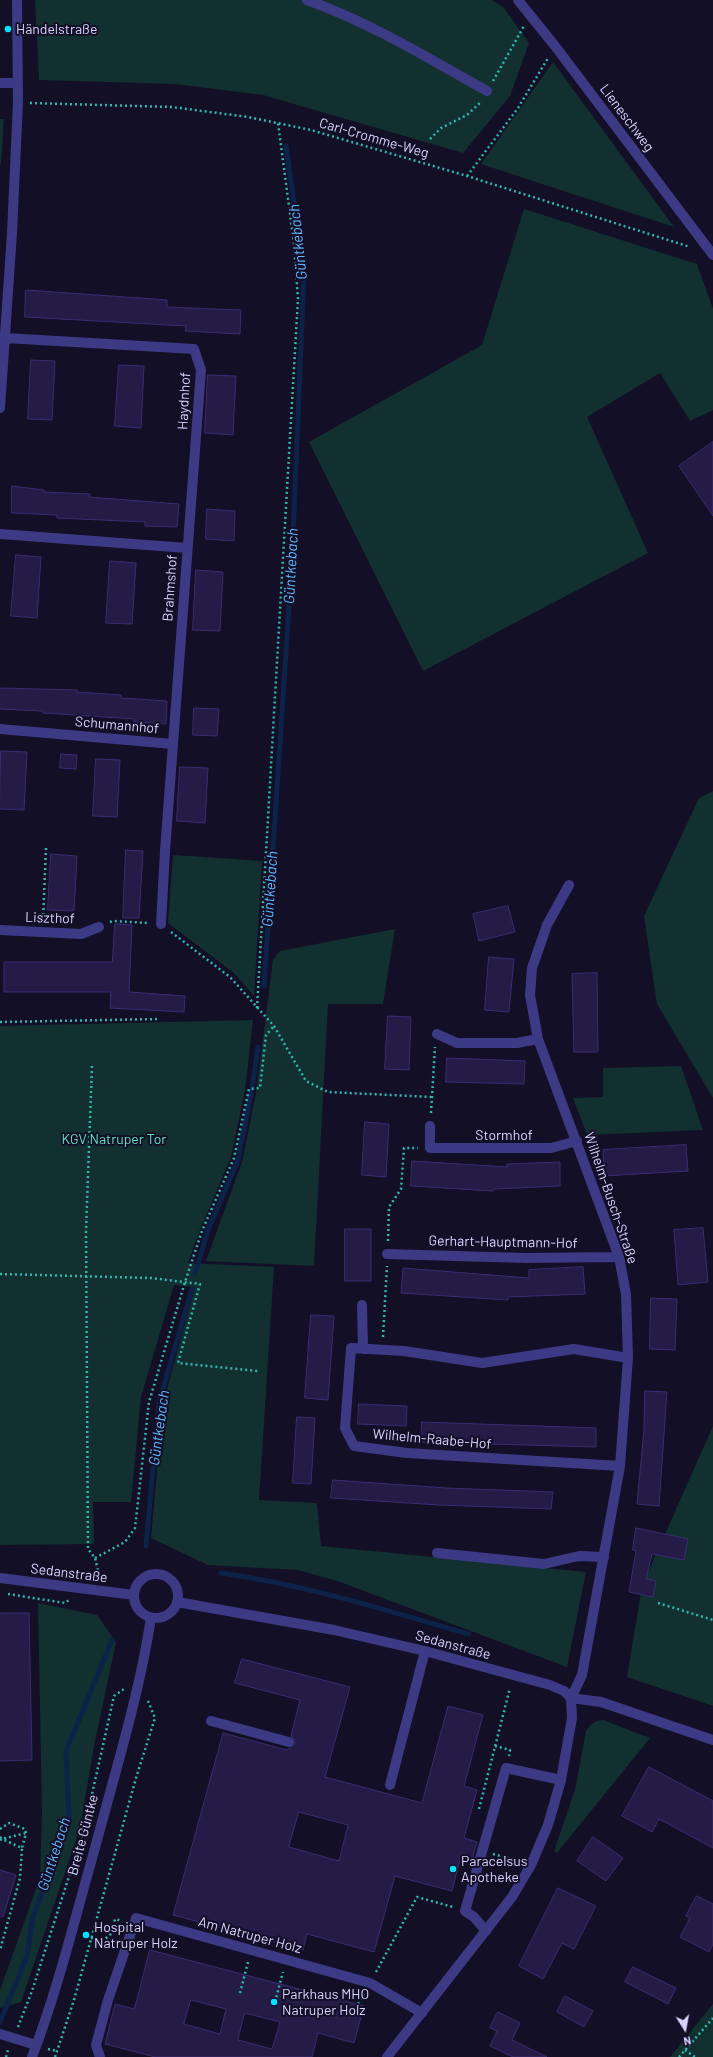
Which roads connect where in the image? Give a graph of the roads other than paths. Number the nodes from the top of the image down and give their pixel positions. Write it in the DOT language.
graph roads {
  1 [pos="17,0"];
  2 [pos="307,0"];
  3 [pos="518,0"];
  4 [pos="0,83"];
  5 [pos="18,83"];
  6 [pos="487,91"];
  7 [pos="713,255"];
  8 [pos="6,338"];
  9 [pos="0,408"];
  10 [pos="0,534"];
  11 [pos="187,548"];
  12 [pos="0,729"];
  13 [pos="173,744"];
  14 [pos="569,885"];
  15 [pos="161,924"];
  16 [pos="99,927"];
  17 [pos="0,930"];
  18 [pos="437,1034"];
  19 [pos="538,1038"];
  20 [pos="430,1126"];
  21 [pos="577,1141"];
  22 [pos="388,1254"];
  23 [pos="619,1257"];
  24 [pos="362,1305"];
  25 [pos="363,1349"];
  26 [pos="628,1358"];
  27 [pos="620,1466"];
  28 [pos="437,1553"];
  29 [pos="604,1557"];
  30 [pos="0,1578"];
  31 [pos="134,1595"];
  32 [pos="177,1602"];
  33 [pos="151,1618"];
  34 [pos="425,1651"];
  35 [pos="571,1698"];
  36 [pos="211,1720"];
  37 [pos="713,1740"];
  38 [pos="289,1742"];
  39 [pos="561,1780"];
  40 [pos="390,1785"];
  41 [pos="486,1931"];
  42 [pos="422,2013"];
  43 [pos="7,2036"];
  44 [pos="36,2045"];
  45 [pos="32,2057"];
  46 [pos="100,2057"];
  47 [pos="387,2057"];
  1 -- 5 [label="street"];
  2 -- 6 [label="street"];
  3 -- 7 [label="street, Lieneschweg"];
  4 -- 5 [label="street"];
  5 -- 8 [label="street"];
  8 -- 9 [label="street"];
  8 -- 11 [label="street, Haydnhof"];
  10 -- 11 [label="street, Brahmshof"];
  11 -- 13 [label="street, Brahmshof"];
  12 -- 13 [label="street, Schumannhof"];
  13 -- 15 [label="street, Schumannhof"];
  14 -- 19 [label="street, Wilhelm-Busch-Straße"];
  16 -- 17 [label="street, Liszthof"];
  18 -- 19 [label="street"];
  19 -- 21 [label="street, Wilhelm-Busch-Straße"];
  20 -- 21 [label="street, Stormhof"];
  21 -- 23 [label="street, Wilhelm-Busch-Straße"];
  22 -- 23 [label="street, Gerhart-Hauptmann-Hof"];
  23 -- 26 [label="street, Wilhelm-Busch-Straße"];
  24 -- 25 [label="street"];
  25 -- 26 [label="street"];
  25 -- 27 [label="street, Wilhelm-Raabe-Hof"];
  26 -- 27 [label="street, Wilhelm-Busch-Straße"];
  27 -- 29 [label="street, Wilhelm-Busch-Straße"];
  28 -- 29 [label="street"];
  29 -- 35 [label="street, Wilhelm-Busch-Straße"];
  30 -- 31 [label="street, Sedanstraße"];
  31 -- 32 [label="street"];
  31 -- 33 [label="street"];
  32 -- 33 [label="street"];
  32 -- 34 [label="street, Sedanstraße"];
  33 -- 44 [label="street, Breite Güntke"];
  34 -- 35 [label="street, Sedanstraße"];
  34 -- 40 [label="street"];
  35 -- 37 [label="street, Sedanstraße"];
  35 -- 39 [label="street"];
  36 -- 38 [label="street"];
  39 -- 41 [label="street"];
  39 -- 41 [label="street"];
  41 -- 42 [label="street"];
  42 -- 46 [label="street, Am Natruper Holz"];
  42 -- 47 [label="street"];
  43 -- 44 [label="street"];
  44 -- 45 [label="street, Breite Güntke"];
}
